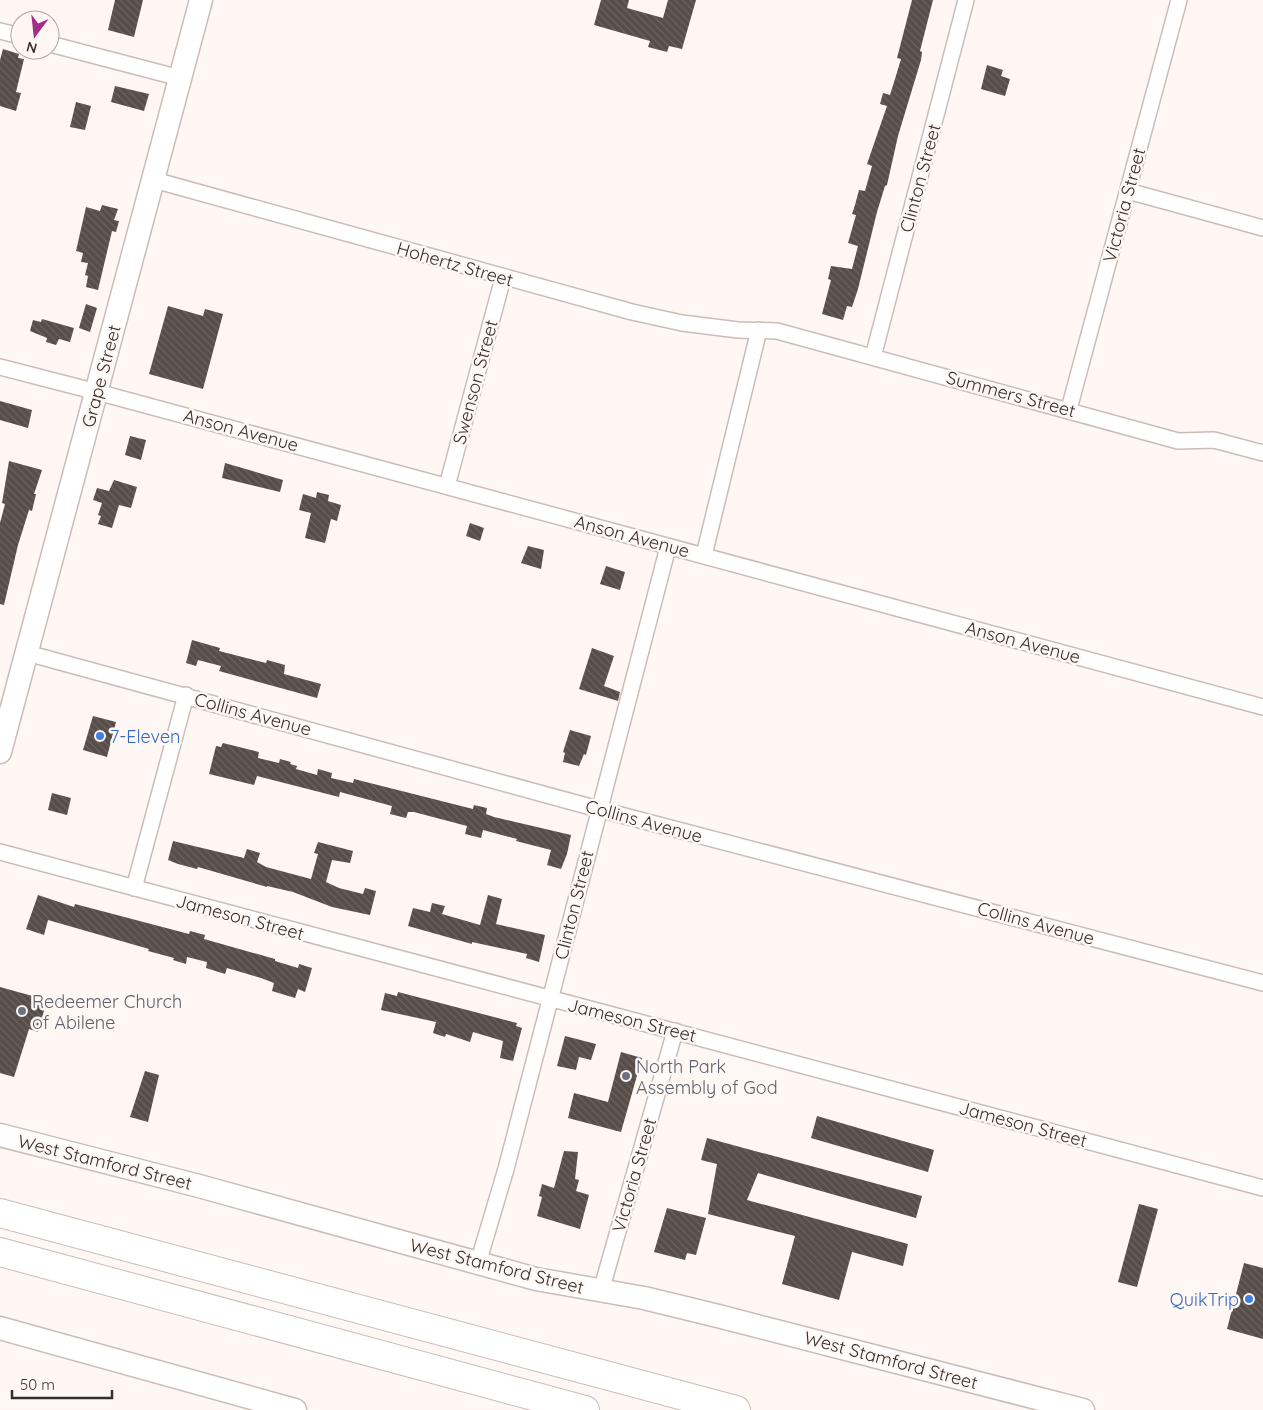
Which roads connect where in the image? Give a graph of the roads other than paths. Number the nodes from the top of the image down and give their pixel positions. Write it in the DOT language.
graph roads {
  1 [pos="201,0"];
  2 [pos="966,0"];
  3 [pos="1179,0"];
  4 [pos="60,47"];
  5 [pos="180,78"];
  6 [pos="154,180"];
  7 [pos="1128,191"];
  8 [pos="1263,228"];
  9 [pos="503,278"];
  10 [pos="759,330"];
  11 [pos="873,357"];
  12 [pos="0,367"];
  13 [pos="97,392"];
  14 [pos="1069,409"];
  15 [pos="1263,453"];
  16 [pos="446,486"];
  17 [pos="668,547"];
  18 [pos="704,555"];
  19 [pos="27,653"];
  20 [pos="186,695"];
  21 [pos="1263,707"];
  22 [pos="2,739"];
  23 [pos="598,809"];
  24 [pos="0,852"];
  25 [pos="134,888"];
  26 [pos="1263,983"];
  27 [pos="550,999"];
  28 [pos="675,1031"];
  29 [pos="0,1135"];
  30 [pos="0,1145"];
  31 [pos="39,1146"];
  32 [pos="1263,1188"];
  33 [pos="0,1212"];
  34 [pos="0,1252"];
  35 [pos="478,1263"];
  36 [pos="601,1291"];
  37 [pos="0,1328"];
  38 [pos="295,1410"];
  39 [pos="585,1410"];
  40 [pos="736,1410"];
  41 [pos="1083,1410"];
  1 -- 5 [label="main road, Grape Street"];
  2 -- 11 [label="street, Clinton Street"];
  3 -- 7 [label="street, Victoria Street"];
  4 -- 5 [label="street"];
  5 -- 6 [label="main road, Grape Street"];
  6 -- 9 [label="street, Hohertz Street"];
  6 -- 13 [label="main road, Grape Street"];
  7 -- 8 [label="street"];
  7 -- 14 [label="street, Victoria Street"];
  9 -- 10 [label="street, Hohertz Street"];
  9 -- 16 [label="street, Swenson Street"];
  10 -- 11 [label="street, Summers Street"];
  10 -- 18 [label="street"];
  11 -- 14 [label="street, Summers Street"];
  12 -- 13 [label="street, Anson Avenue"];
  13 -- 16 [label="street, Anson Avenue"];
  13 -- 19 [label="main road, Grape Street"];
  14 -- 15 [label="street, Summers Street"];
  16 -- 17 [label="street, Anson Avenue"];
  17 -- 18 [label="street, Anson Avenue"];
  17 -- 23 [label="street, Clinton Street"];
  18 -- 21 [label="street, Anson Avenue"];
  19 -- 20 [label="street, Collins Avenue"];
  19 -- 22 [label="main road, Grape Street"];
  20 -- 23 [label="street, Collins Avenue"];
  20 -- 25 [label="street"];
  23 -- 26 [label="street, Collins Avenue"];
  23 -- 27 [label="street, Clinton Street"];
  24 -- 25 [label="street, Jameson Street"];
  25 -- 27 [label="street, Jameson Street"];
  27 -- 28 [label="street, Jameson Street"];
  27 -- 35 [label="street, Clinton Street"];
  28 -- 32 [label="street, Jameson Street"];
  28 -- 36 [label="street, Victoria Street"];
  29 -- 31 [label="main road, West Stamford Street"];
  30 -- 31 [label="main road"];
  31 -- 35 [label="main road, West Stamford Street"];
  33 -- 40 [label="highway"];
  34 -- 39 [label="highway"];
  35 -- 36 [label="main road, West Stamford Street"];
  36 -- 41 [label="main road, West Stamford Street"];
  37 -- 38 [label="main road"];
}
